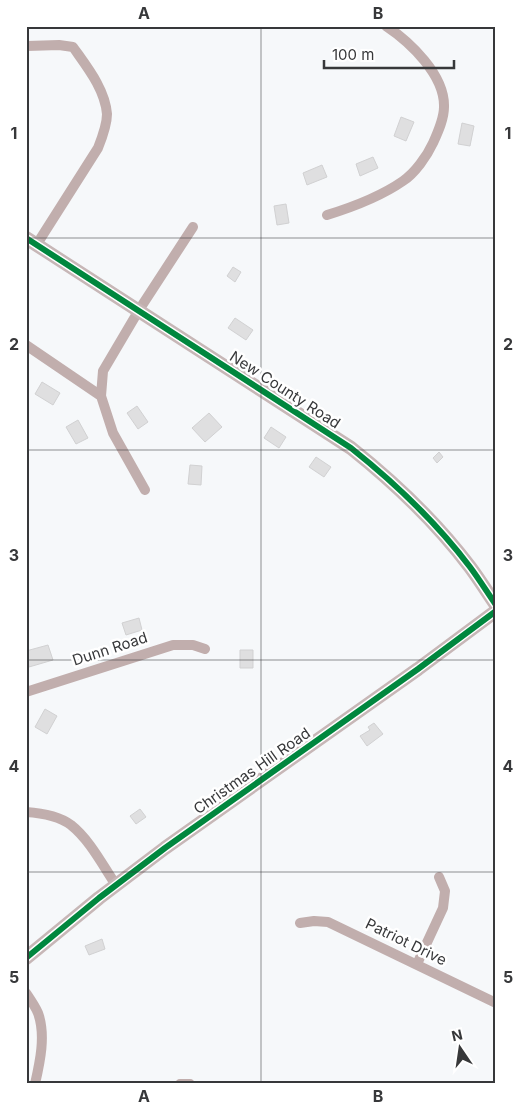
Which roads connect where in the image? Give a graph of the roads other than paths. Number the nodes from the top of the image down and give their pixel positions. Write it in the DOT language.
graph roads {
  1 [pos="386,26"];
  2 [pos="27,46"];
  3 [pos="327,216"];
  4 [pos="193,226"];
  5 [pos="32,241"];
  6 [pos="139,310"];
  7 [pos="26,345"];
  8 [pos="101,396"];
  9 [pos="145,490"];
  10 [pos="496,605"];
  11 [pos="496,611"];
  12 [pos="205,649"];
  13 [pos="26,692"];
  14 [pos="26,812"];
  15 [pos="439,877"];
  16 [pos="116,885"];
  17 [pos="300,923"];
  18 [pos="26,958"];
  19 [pos="417,964"];
  20 [pos="26,993"];
  21 [pos="496,1003"];
  22 [pos="35,1084"];
  23 [pos="180,1084"];
  24 [pos="190,1084"];
  1 -- 3 [label="street"];
  2 -- 5 [label="street"];
  4 -- 6 [label="street"];
  5 -- 6 [label="street, New County Road"];
  6 -- 8 [label="street"];
  6 -- 10 [label="street, New County Road"];
  7 -- 8 [label="street"];
  8 -- 9 [label="street"];
  11 -- 16 [label="street, Christmas Hill Road"];
  12 -- 13 [label="street, Dunn Road"];
  14 -- 16 [label="street"];
  15 -- 19 [label="street"];
  16 -- 18 [label="street, Christmas Hill Road"];
  17 -- 19 [label="street, Patriot Drive"];
  19 -- 21 [label="street, Patriot Drive"];
  20 -- 22 [label="street"];
  23 -- 24 [label="street"];
}
